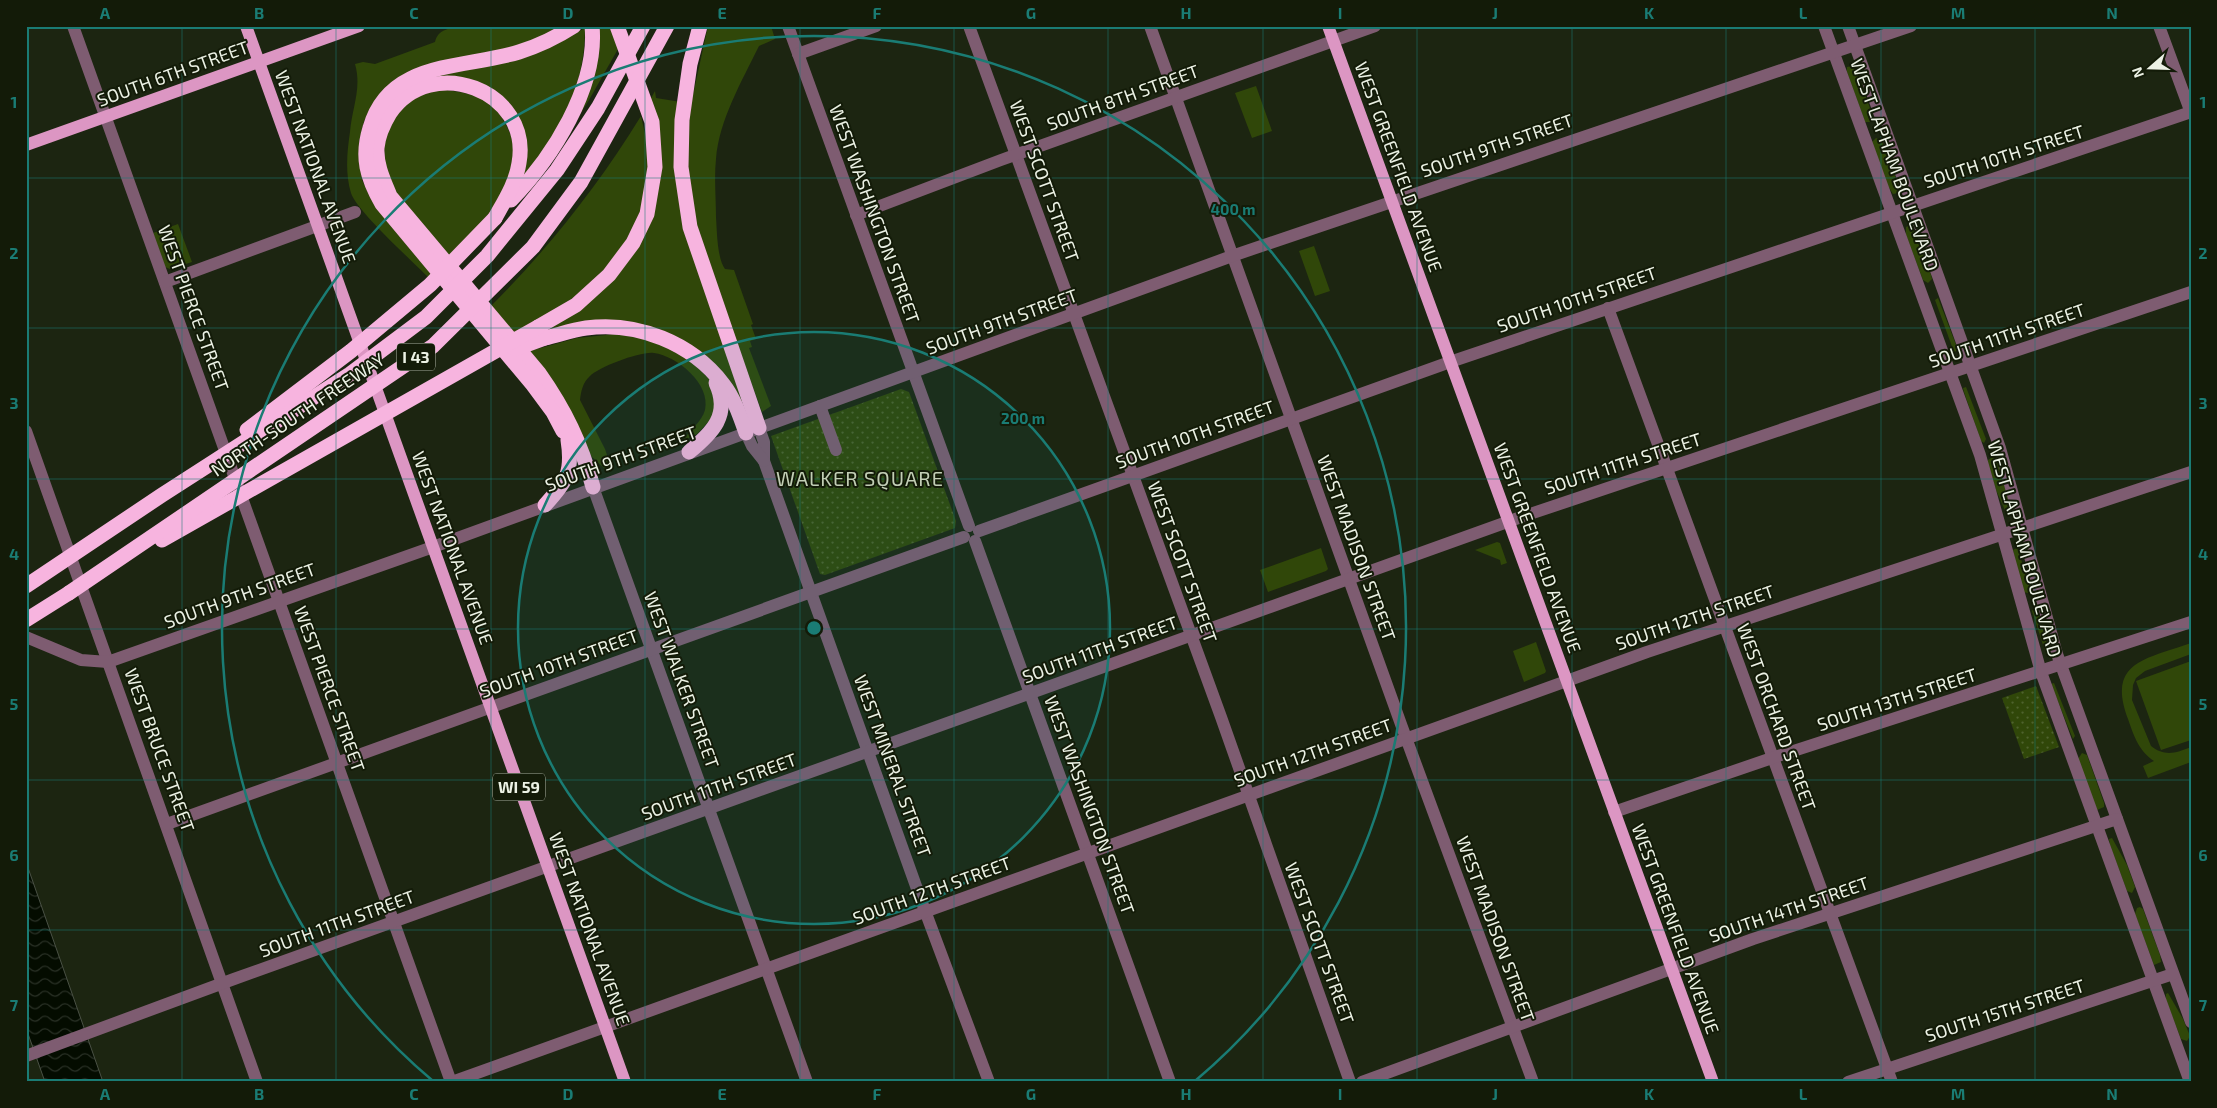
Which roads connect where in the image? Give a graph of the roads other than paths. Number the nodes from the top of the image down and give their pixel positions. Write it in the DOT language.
graph roads {
  1 [pos="73,26"];
  2 [pos="246,26"];
  3 [pos="359,26"];
  4 [pos="574,26"];
  5 [pos="592,26"];
  6 [pos="617,26"];
  7 [pos="643,26"];
  8 [pos="667,26"];
  9 [pos="700,26"];
  10 [pos="788,26"];
  11 [pos="876,26"];
  12 [pos="969,26"];
  13 [pos="1150,26"];
  14 [pos="1328,26"];
  15 [pos="1375,26"];
  16 [pos="1824,26"];
  17 [pos="1848,26"];
  18 [pos="1911,26"];
  19 [pos="2159,26"];
  20 [pos="1333,40"];
  21 [pos="1854,45"];
  22 [pos="1834,52"];
  23 [pos="798,54"];
  24 [pos="259,62"];
  25 [pos="1176,98"];
  26 [pos="2191,113"];
  27 [pos="105,117"];
  28 [pos="26,145"];
  29 [pos="1016,155"];
  30 [pos="1391,200"];
  31 [pos="1913,206"];
  32 [pos="355,212"];
  33 [pos="1893,212"];
  34 [pos="856,215"];
  35 [pos="494,218"];
  36 [pos="317,226"];
  37 [pos="1232,256"];
  38 [pos="165,282"];
  39 [pos="2191,292"];
  40 [pos="1608,308"];
  41 [pos="1074,314"];
  42 [pos="542,333"];
  43 [pos="1450,362"];
  44 [pos="1971,366"];
  45 [pos="712,372"];
  46 [pos="1951,372"];
  47 [pos="914,373"];
  48 [pos="820,406"];
  49 [pos="1290,419"];
  50 [pos="753,430"];
  51 [pos="26,431"];
  52 [pos="568,440"];
  53 [pos="836,450"];
  54 [pos="689,452"];
  55 [pos="1667,469"];
  56 [pos="2191,472"];
  57 [pos="1132,476"];
  58 [pos="593,487"];
  59 [pos="162,494"];
  60 [pos="546,505"];
  61 [pos="1508,522"];
  62 [pos="2022,527"];
  63 [pos="2002,533"];
  64 [pos="972,534"];
  65 [pos="433,547"];
  66 [pos="1349,579"];
  67 [pos="26,586"];
  68 [pos="811,591"];
  69 [pos="69,593"];
  70 [pos="279,602"];
  71 [pos="26,620"];
  72 [pos="2191,622"];
  73 [pos="1724,626"];
  74 [pos="1190,636"];
  75 [pos="26,637"];
  76 [pos="651,649"];
  77 [pos="108,662"];
  78 [pos="2061,665"];
  79 [pos="2041,672"];
  80 [pos="1566,681"];
  81 [pos="1029,694"];
  82 [pos="491,707"];
  83 [pos="1406,739"];
  84 [pos="869,752"];
  85 [pos="1772,758"];
  86 [pos="337,763"];
  87 [pos="1248,795"];
  88 [pos="708,810"];
  89 [pos="1614,812"];
  90 [pos="2116,818"];
  91 [pos="167,824"];
  92 [pos="2096,825"];
  93 [pos="1089,854"];
  94 [pos="548,867"];
  95 [pos="926,912"];
  96 [pos="1829,914"];
  97 [pos="395,922"];
  98 [pos="767,969"];
  99 [pos="1671,969"];
  100 [pos="2173,974"];
  101 [pos="2153,981"];
  102 [pos="222,984"];
  103 [pos="2191,1022"];
  104 [pos="1512,1026"];
  105 [pos="606,1027"];
  106 [pos="28,1056"];
  107 [pos="1887,1069"];
  108 [pos="257,1082"];
  109 [pos="452,1082"];
  110 [pos="625,1082"];
  111 [pos="807,1082"];
  112 [pos="989,1082"];
  113 [pos="1170,1082"];
  114 [pos="1350,1082"];
  115 [pos="1362,1082"];
  116 [pos="1532,1082"];
  117 [pos="1712,1082"];
  118 [pos="1848,1082"];
  119 [pos="1892,1082"];
  120 [pos="2190,1082"];
  1 -- 27 [label="street, WEST PIERCE STREET"];
  2 -- 24 [label="main road, WEST NATIONAL AVENUE / WI 59"];
  3 -- 24 [label="main road, SOUTH 6TH STREET"];
  4 -- 52 [label="highway"];
  5 -- 35 [label="highway"];
  6 -- 42 [label="highway"];
  7 -- 59 [label="highway, NORTH-SOUTH FREEWAY / I 43, bridge"];
  8 -- 69 [label="highway, NORTH-SOUTH FREEWAY / I 43, bridge"];
  9 -- 50 [label="highway"];
  10 -- 23 [label="street, WEST WASHINGTON STREET"];
  11 -- 23 [label="street"];
  12 -- 29 [label="street, WEST SCOTT STREET"];
  13 -- 25 [label="street, WEST MADISON STREET"];
  14 -- 20 [label="main road, WEST GREENFIELD AVENUE"];
  15 -- 20 [label="street, SOUTH 8TH STREET"];
  16 -- 22 [label="street, WEST LAPHAM BOULEVARD"];
  17 -- 21 [label="street, WEST LAPHAM BOULEVARD"];
  18 -- 21 [label="street, SOUTH 9TH STREET"];
  19 -- 26 [label="street"];
  20 -- 25 [label="street, SOUTH 8TH STREET"];
  20 -- 30 [label="main road, WEST GREENFIELD AVENUE"];
  21 -- 22 [label="street, SOUTH 9TH STREET"];
  21 -- 31 [label="street, WEST LAPHAM BOULEVARD"];
  22 -- 30 [label="street, SOUTH 9TH STREET"];
  22 -- 33 [label="street, WEST LAPHAM BOULEVARD"];
  23 -- 34 [label="street, WEST WASHINGTON STREET"];
  24 -- 27 [label="main road, SOUTH 6TH STREET"];
  24 -- 36 [label="main road, WEST NATIONAL AVENUE / WI 59"];
  25 -- 29 [label="street, SOUTH 8TH STREET"];
  25 -- 37 [label="street, WEST MADISON STREET"];
  26 -- 31 [label="street, SOUTH 10TH STREET"];
  27 -- 28 [label="main road, SOUTH 6TH STREET"];
  27 -- 38 [label="street, WEST PIERCE STREET"];
  29 -- 34 [label="street, SOUTH 8TH STREET"];
  29 -- 41 [label="street, WEST SCOTT STREET"];
  30 -- 37 [label="street, SOUTH 9TH STREET"];
  30 -- 43 [label="main road, WEST GREENFIELD AVENUE"];
  31 -- 33 [label="street, SOUTH 10TH STREET"];
  31 -- 44 [label="street, WEST LAPHAM BOULEVARD"];
  32 -- 36 [label="street"];
  33 -- 40 [label="street, SOUTH 10TH STREET"];
  33 -- 46 [label="street, WEST LAPHAM BOULEVARD"];
  34 -- 47 [label="street, WEST WASHINGTON STREET"];
  35 -- 58 [label="highway"];
  35 -- 59 [label="highway, bridge"];
  36 -- 38 [label="street"];
  36 -- 65 [label="main road, WEST NATIONAL AVENUE / WI 59"];
  37 -- 41 [label="street, SOUTH 9TH STREET"];
  37 -- 49 [label="street, WEST MADISON STREET"];
  38 -- 70 [label="street, WEST PIERCE STREET"];
  39 -- 44 [label="street, SOUTH 11TH STREET"];
  40 -- 43 [label="street, SOUTH 10TH STREET"];
  40 -- 55 [label="street, WEST ORCHARD STREET"];
  41 -- 47 [label="street, SOUTH 9TH STREET"];
  41 -- 57 [label="street, WEST SCOTT STREET"];
  42 -- 45 [label="highway"];
  42 -- 69 [label="highway, bridge"];
  43 -- 49 [label="street, SOUTH 10TH STREET"];
  43 -- 61 [label="main road, WEST GREENFIELD AVENUE"];
  44 -- 46 [label="street, SOUTH 11TH STREET"];
  44 -- 62 [label="street, WEST LAPHAM BOULEVARD"];
  45 -- 50 [label="highway"];
  45 -- 54 [label="highway"];
  46 -- 55 [label="street, SOUTH 11TH STREET"];
  46 -- 63 [label="street, WEST LAPHAM BOULEVARD"];
  47 -- 48 [label="street, SOUTH 9TH STREET"];
  47 -- 64 [label="street, WEST WASHINGTON STREET"];
  48 -- 50 [label="street, SOUTH 9TH STREET"];
  48 -- 53 [label="street"];
  49 -- 57 [label="street, SOUTH 10TH STREET"];
  49 -- 66 [label="street, WEST MADISON STREET"];
  50 -- 54 [label="street, SOUTH 9TH STREET"];
  50 -- 68 [label="street, WEST MINERAL STREET"];
  51 -- 77 [label="street, WEST BRUCE STREET"];
  52 -- 58 [label="highway"];
  52 -- 60 [label="highway"];
  54 -- 58 [label="street, SOUTH 9TH STREET"];
  55 -- 61 [label="street, SOUTH 11TH STREET"];
  55 -- 73 [label="street, WEST ORCHARD STREET"];
  56 -- 62 [label="street, SOUTH 12TH STREET"];
  57 -- 64 [label="street, SOUTH 10TH STREET"];
  57 -- 74 [label="street, WEST SCOTT STREET"];
  58 -- 60 [label="street, SOUTH 9TH STREET"];
  58 -- 76 [label="street, WEST WALKER STREET"];
  59 -- 67 [label="highway, NORTH-SOUTH FREEWAY / I 43, bridge"];
  60 -- 65 [label="street, SOUTH 9TH STREET"];
  61 -- 66 [label="street, SOUTH 11TH STREET"];
  61 -- 80 [label="main road, WEST GREENFIELD AVENUE"];
  62 -- 63 [label="street, SOUTH 12TH STREET"];
  62 -- 78 [label="street, WEST LAPHAM BOULEVARD"];
  63 -- 73 [label="street, SOUTH 12TH STREET"];
  63 -- 79 [label="street, WEST LAPHAM BOULEVARD"];
  64 -- 68 [label="street, SOUTH 10TH STREET"];
  64 -- 81 [label="street, WEST WASHINGTON STREET"];
  65 -- 70 [label="street, SOUTH 9TH STREET"];
  65 -- 82 [label="main road, WEST NATIONAL AVENUE / WI 59"];
  66 -- 74 [label="street, SOUTH 11TH STREET"];
  66 -- 83 [label="street, WEST MADISON STREET"];
  68 -- 76 [label="street, SOUTH 10TH STREET"];
  68 -- 84 [label="street, WEST MINERAL STREET"];
  69 -- 71 [label="highway, NORTH-SOUTH FREEWAY / I 43"];
  70 -- 77 [label="street, SOUTH 9TH STREET"];
  70 -- 86 [label="street, WEST PIERCE STREET"];
  72 -- 78 [label="street, SOUTH 13TH STREET"];
  73 -- 80 [label="street, SOUTH 12TH STREET"];
  73 -- 85 [label="street, WEST ORCHARD STREET"];
  74 -- 81 [label="street, SOUTH 11TH STREET"];
  74 -- 87 [label="street, WEST SCOTT STREET"];
  75 -- 77 [label="street"];
  76 -- 82 [label="street, SOUTH 10TH STREET"];
  76 -- 88 [label="street, WEST WALKER STREET"];
  77 -- 91 [label="street, WEST BRUCE STREET"];
  78 -- 79 [label="street, SOUTH 13TH STREET"];
  78 -- 90 [label="street, WEST LAPHAM BOULEVARD"];
  79 -- 85 [label="street, SOUTH 13TH STREET"];
  79 -- 92 [label="street, WEST LAPHAM BOULEVARD"];
  80 -- 83 [label="street, SOUTH 12TH STREET"];
  80 -- 89 [label="main road, WEST GREENFIELD AVENUE"];
  81 -- 84 [label="street, SOUTH 11TH STREET"];
  81 -- 93 [label="street, WEST WASHINGTON STREET"];
  82 -- 86 [label="street, SOUTH 10TH STREET"];
  82 -- 94 [label="main road, WEST NATIONAL AVENUE / WI 59"];
  83 -- 87 [label="street, SOUTH 12TH STREET"];
  83 -- 104 [label="street, WEST MADISON STREET"];
  84 -- 88 [label="street, SOUTH 11TH STREET"];
  84 -- 95 [label="street, WEST MINERAL STREET"];
  85 -- 89 [label="street, SOUTH 13TH STREET"];
  85 -- 96 [label="street, WEST ORCHARD STREET"];
  86 -- 91 [label="street, SOUTH 10TH STREET"];
  86 -- 97 [label="street, WEST PIERCE STREET"];
  87 -- 93 [label="street, SOUTH 12TH STREET"];
  87 -- 114 [label="street, WEST SCOTT STREET"];
  88 -- 94 [label="street, SOUTH 11TH STREET"];
  88 -- 98 [label="street, WEST WALKER STREET"];
  89 -- 99 [label="main road, WEST GREENFIELD AVENUE"];
  90 -- 92 [label="street, SOUTH 14TH STREET"];
  90 -- 100 [label="street, WEST LAPHAM BOULEVARD"];
  91 -- 102 [label="street, WEST BRUCE STREET"];
  92 -- 96 [label="street, SOUTH 14TH STREET"];
  92 -- 101 [label="street, WEST LAPHAM BOULEVARD"];
  93 -- 95 [label="street, SOUTH 12TH STREET"];
  93 -- 113 [label="street, WEST WASHINGTON STREET"];
  94 -- 97 [label="street, SOUTH 11TH STREET"];
  94 -- 105 [label="main road, WEST NATIONAL AVENUE / WI 59"];
  95 -- 98 [label="street, SOUTH 12TH STREET"];
  95 -- 112 [label="street, WEST MINERAL STREET"];
  96 -- 99 [label="street, SOUTH 14TH STREET"];
  96 -- 107 [label="street, WEST ORCHARD STREET"];
  97 -- 102 [label="street, SOUTH 11TH STREET"];
  97 -- 109 [label="street, WEST PIERCE STREET"];
  98 -- 105 [label="street, SOUTH 12TH STREET"];
  98 -- 111 [label="street, WEST WALKER STREET"];
  99 -- 104 [label="street, SOUTH 14TH STREET"];
  99 -- 117 [label="main road, WEST GREENFIELD AVENUE"];
  100 -- 101 [label="street, SOUTH 15TH STREET"];
  100 -- 103 [label="street, WEST LAPHAM BOULEVARD"];
  101 -- 107 [label="street, SOUTH 15TH STREET"];
  101 -- 120 [label="street, WEST LAPHAM BOULEVARD"];
  102 -- 106 [label="street, SOUTH 11TH STREET"];
  102 -- 108 [label="street, WEST BRUCE STREET"];
  104 -- 115 [label="street, SOUTH 14TH STREET"];
  104 -- 116 [label="street, WEST MADISON STREET"];
  105 -- 109 [label="street, SOUTH 12TH STREET"];
  105 -- 110 [label="main road, WEST NATIONAL AVENUE / WI 59"];
  107 -- 118 [label="street, SOUTH 15TH STREET"];
  107 -- 119 [label="street, WEST ORCHARD STREET"];
}
